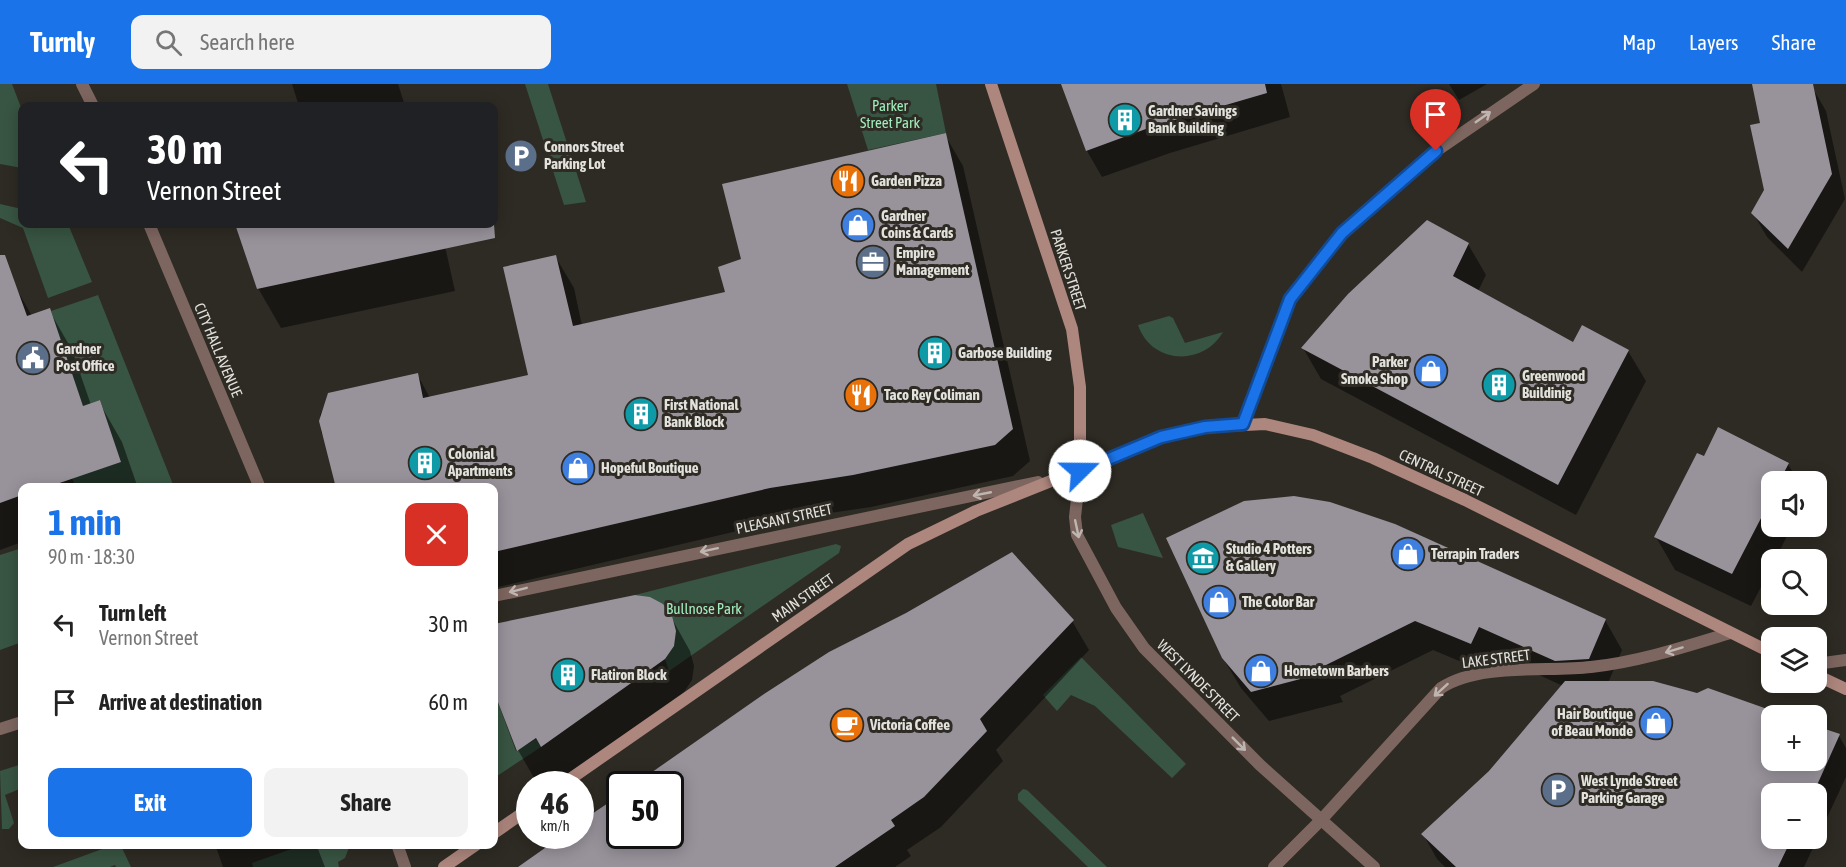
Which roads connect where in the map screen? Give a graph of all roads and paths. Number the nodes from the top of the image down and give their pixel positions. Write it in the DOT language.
graph roads {
  1 [pos="82,84"];
  2 [pos="991,84"];
  3 [pos="1534,84"];
  4 [pos="91,102"];
  5 [pos="150,228"];
  6 [pos="1243,424"];
  7 [pos="1080,471"];
  8 [pos="258,483"];
  9 [pos="498,595"];
  10 [pos="1730,633"];
  11 [pos="1761,648"];
  12 [pos="1846,660"];
  13 [pos="1827,663"];
  14 [pos="1827,680"];
  15 [pos="1846,689"];
  16 [pos="18,723"];
  17 [pos="0,729"];
  18 [pos="582,771"];
  19 [pos="516,818"];
  20 [pos="1322,819"];
  21 [pos="498,830"];
  22 [pos="399,849"];
  23 [pos="470,849"];
  24 [pos="405,867"];
  25 [pos="444,867"];
  26 [pos="1274,867"];
  27 [pos="1374,867"];
  1 -- 4 [label="street"];
  2 -- 7 [label="main road, PARKER STREET"];
  6 -- 3 [label="street, one-way"];
  5 -- 8 [label="street, CITY HALL AVENUE"];
  6 -- 7 [label="main road, CENTRAL STREET"];
  6 -- 10 [label="main road, CENTRAL STREET"];
  7 -- 9 [label="street, PLEASANT STREET, one-way"];
  7 -- 18 [label="main road, MAIN STREET"];
  7 -- 20 [label="street, WEST LYNDE STREET, one-way"];
  10 -- 11 [label="main road, CENTRAL STREET"];
  10 -- 20 [label="street, LAKE STREET, one-way"];
  12 -- 13 [label="street"];
  14 -- 15 [label="main road"];
  16 -- 17 [label="street"];
  19 -- 21 [label="main road"];
  20 -- 26 [label="street, LAKE STREET"];
  20 -- 27 [label="street, WEST LYNDE STREET"];
  22 -- 24 [label="street"];
  23 -- 25 [label="main road"];
}
